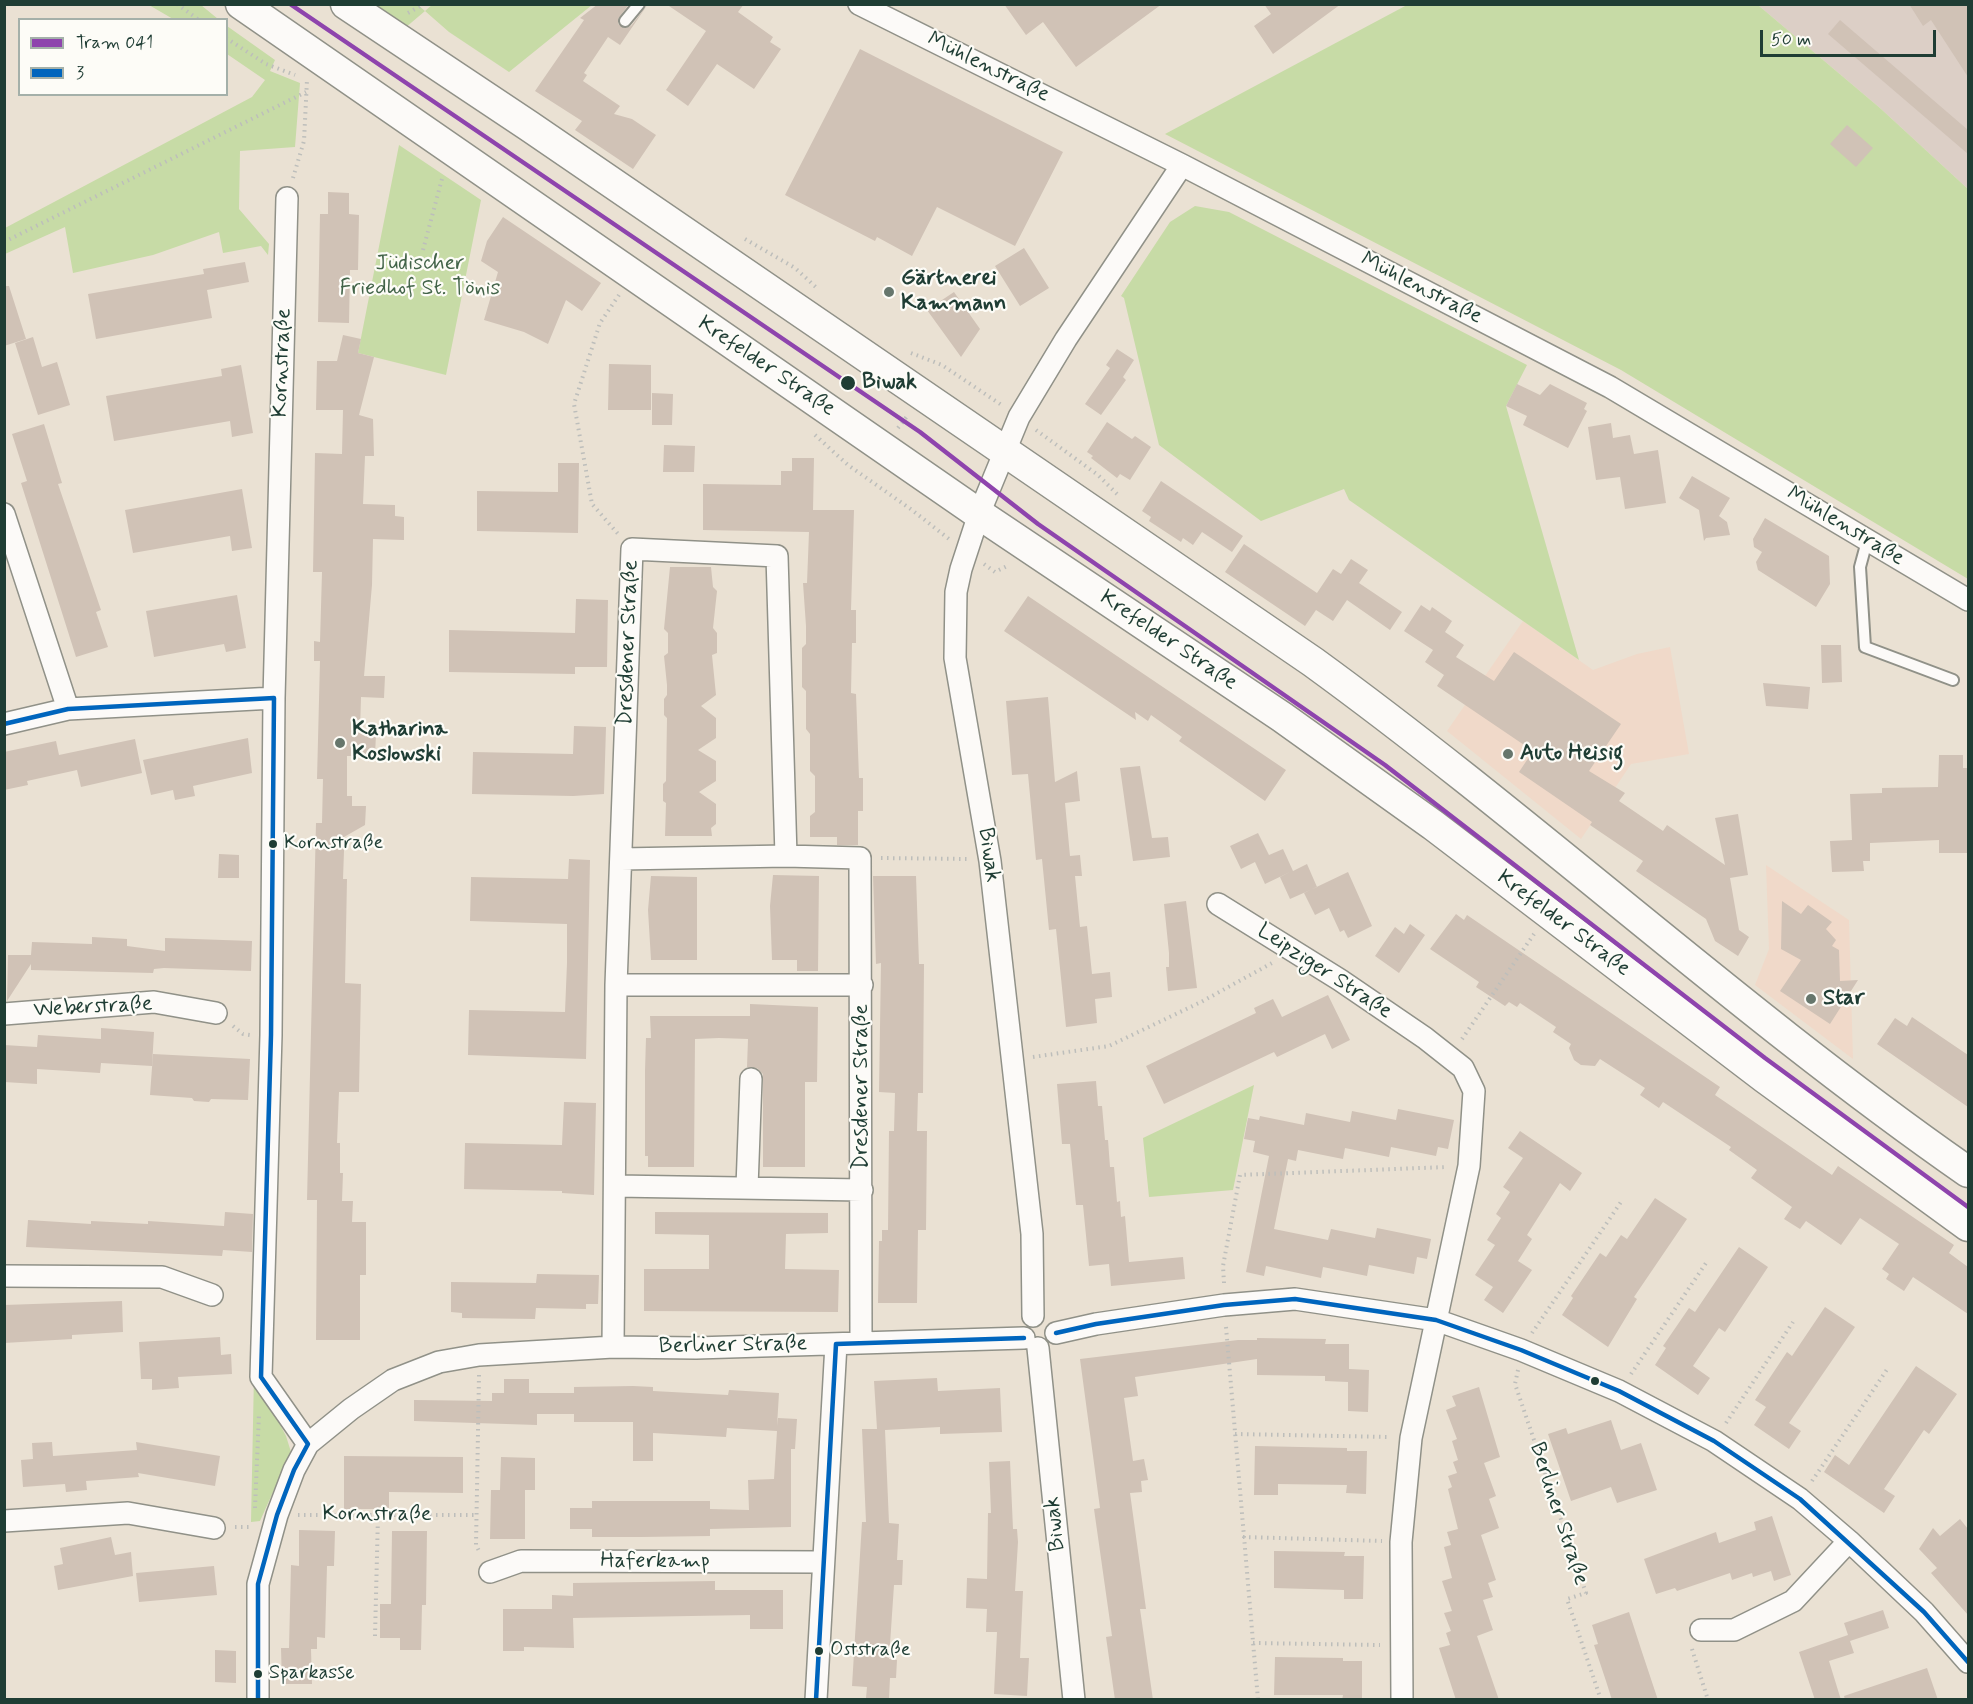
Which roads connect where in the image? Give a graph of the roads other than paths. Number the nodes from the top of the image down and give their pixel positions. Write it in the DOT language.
graph roads {
  1 [pos="241,4"];
  2 [pos="346,4"];
  3 [pos="639,4"];
  4 [pos="859,4"];
  5 [pos="625,21"];
  6 [pos="1182,165"];
  7 [pos="287,198"];
  8 [pos="1006,452"];
  9 [pos="4,514"];
  10 [pos="979,514"];
  11 [pos="1867,541"];
  12 [pos="1968,600"];
  13 [pos="1953,680"];
  14 [pos="274,698"];
  15 [pos="68,709"];
  16 [pos="4,724"];
  17 [pos="786,856"];
  18 [pos="621,859"];
  19 [pos="1218,904"];
  20 [pos="616,985"];
  21 [pos="862,985"];
  22 [pos="216,1013"];
  23 [pos="4,1014"];
  24 [pos="751,1079"];
  25 [pos="1968,1173"];
  26 [pos="616,1186"];
  27 [pos="747,1187"];
  28 [pos="862,1190"];
  29 [pos="1968,1226"];
  30 [pos="4,1276"];
  31 [pos="212,1295"];
  32 [pos="1033,1316"];
  33 [pos="1436,1320"];
  34 [pos="1056,1333"];
  35 [pos="861,1343"];
  36 [pos="1031,1343"];
  37 [pos="836,1344"];
  38 [pos="613,1347"];
  39 [pos="308,1444"];
  40 [pos="4,1521"];
  41 [pos="214,1528"];
  42 [pos="1849,1541"];
  43 [pos="823,1562"];
  44 [pos="490,1572"];
  45 [pos="1701,1630"];
  46 [pos="1968,1662"];
  47 [pos="258,1700"];
  48 [pos="816,1700"];
  49 [pos="1074,1700"];
  50 [pos="1402,1700"];
  1 -- 10 [label="main road, Krefelder Straße"];
  2 -- 8 [label="main road"];
  3 -- 5 [label="lane"];
  4 -- 6 [label="street, Mühlenstraße"];
  6 -- 8 [label="street, Biwak"];
  6 -- 11 [label="street, Mühlenstraße"];
  7 -- 14 [label="street, Kornstraße"];
  8 -- 10 [label="street, Biwak"];
  8 -- 25 [label="main road"];
  9 -- 15 [label="street"];
  10 -- 29 [label="main road, Krefelder Straße"];
  10 -- 32 [label="street, Biwak"];
  11 -- 12 [label="street, Mühlenstraße"];
  11 -- 13 [label="lane"];
  14 -- 15 [label="street"];
  14 -- 39 [label="street, Kornstraße"];
  15 -- 16 [label="street"];
  17 -- 18 [label="street"];
  17 -- 18 [label="street, Dresdener Straße"];
  17 -- 21 [label="street, Dresdener Straße"];
  18 -- 20 [label="street, Dresdener Straße"];
  19 -- 33 [label="street, Leipziger Straße"];
  20 -- 21 [label="street, Dresdener Straße"];
  20 -- 26 [label="street, Dresdener Straße"];
  21 -- 28 [label="street, Dresdener Straße"];
  22 -- 23 [label="street, Weberstraße"];
  24 -- 27 [label="street"];
  26 -- 27 [label="street, Dresdener Straße"];
  26 -- 38 [label="street, Dresdener Straße"];
  27 -- 28 [label="street, Dresdener Straße"];
  28 -- 35 [label="street, Dresdener Straße"];
  30 -- 31 [label="street"];
  32 -- 34 [label="street"];
  32 -- 36 [label="street"];
  33 -- 34 [label="street"];
  33 -- 42 [label="street"];
  33 -- 50 [label="street, Leipziger Straße"];
  34 -- 36 [label="street"];
  35 -- 36 [label="street, Berliner Straße"];
  35 -- 37 [label="street, Berliner Straße"];
  36 -- 49 [label="street, Biwak"];
  37 -- 38 [label="street, Berliner Straße"];
  37 -- 43 [label="street"];
  38 -- 39 [label="street, Berliner Straße"];
  39 -- 47 [label="street"];
  40 -- 41 [label="street"];
  42 -- 45 [label="street"];
  42 -- 46 [label="street"];
  43 -- 44 [label="street, Haferkamp"];
  43 -- 48 [label="street"];
}
